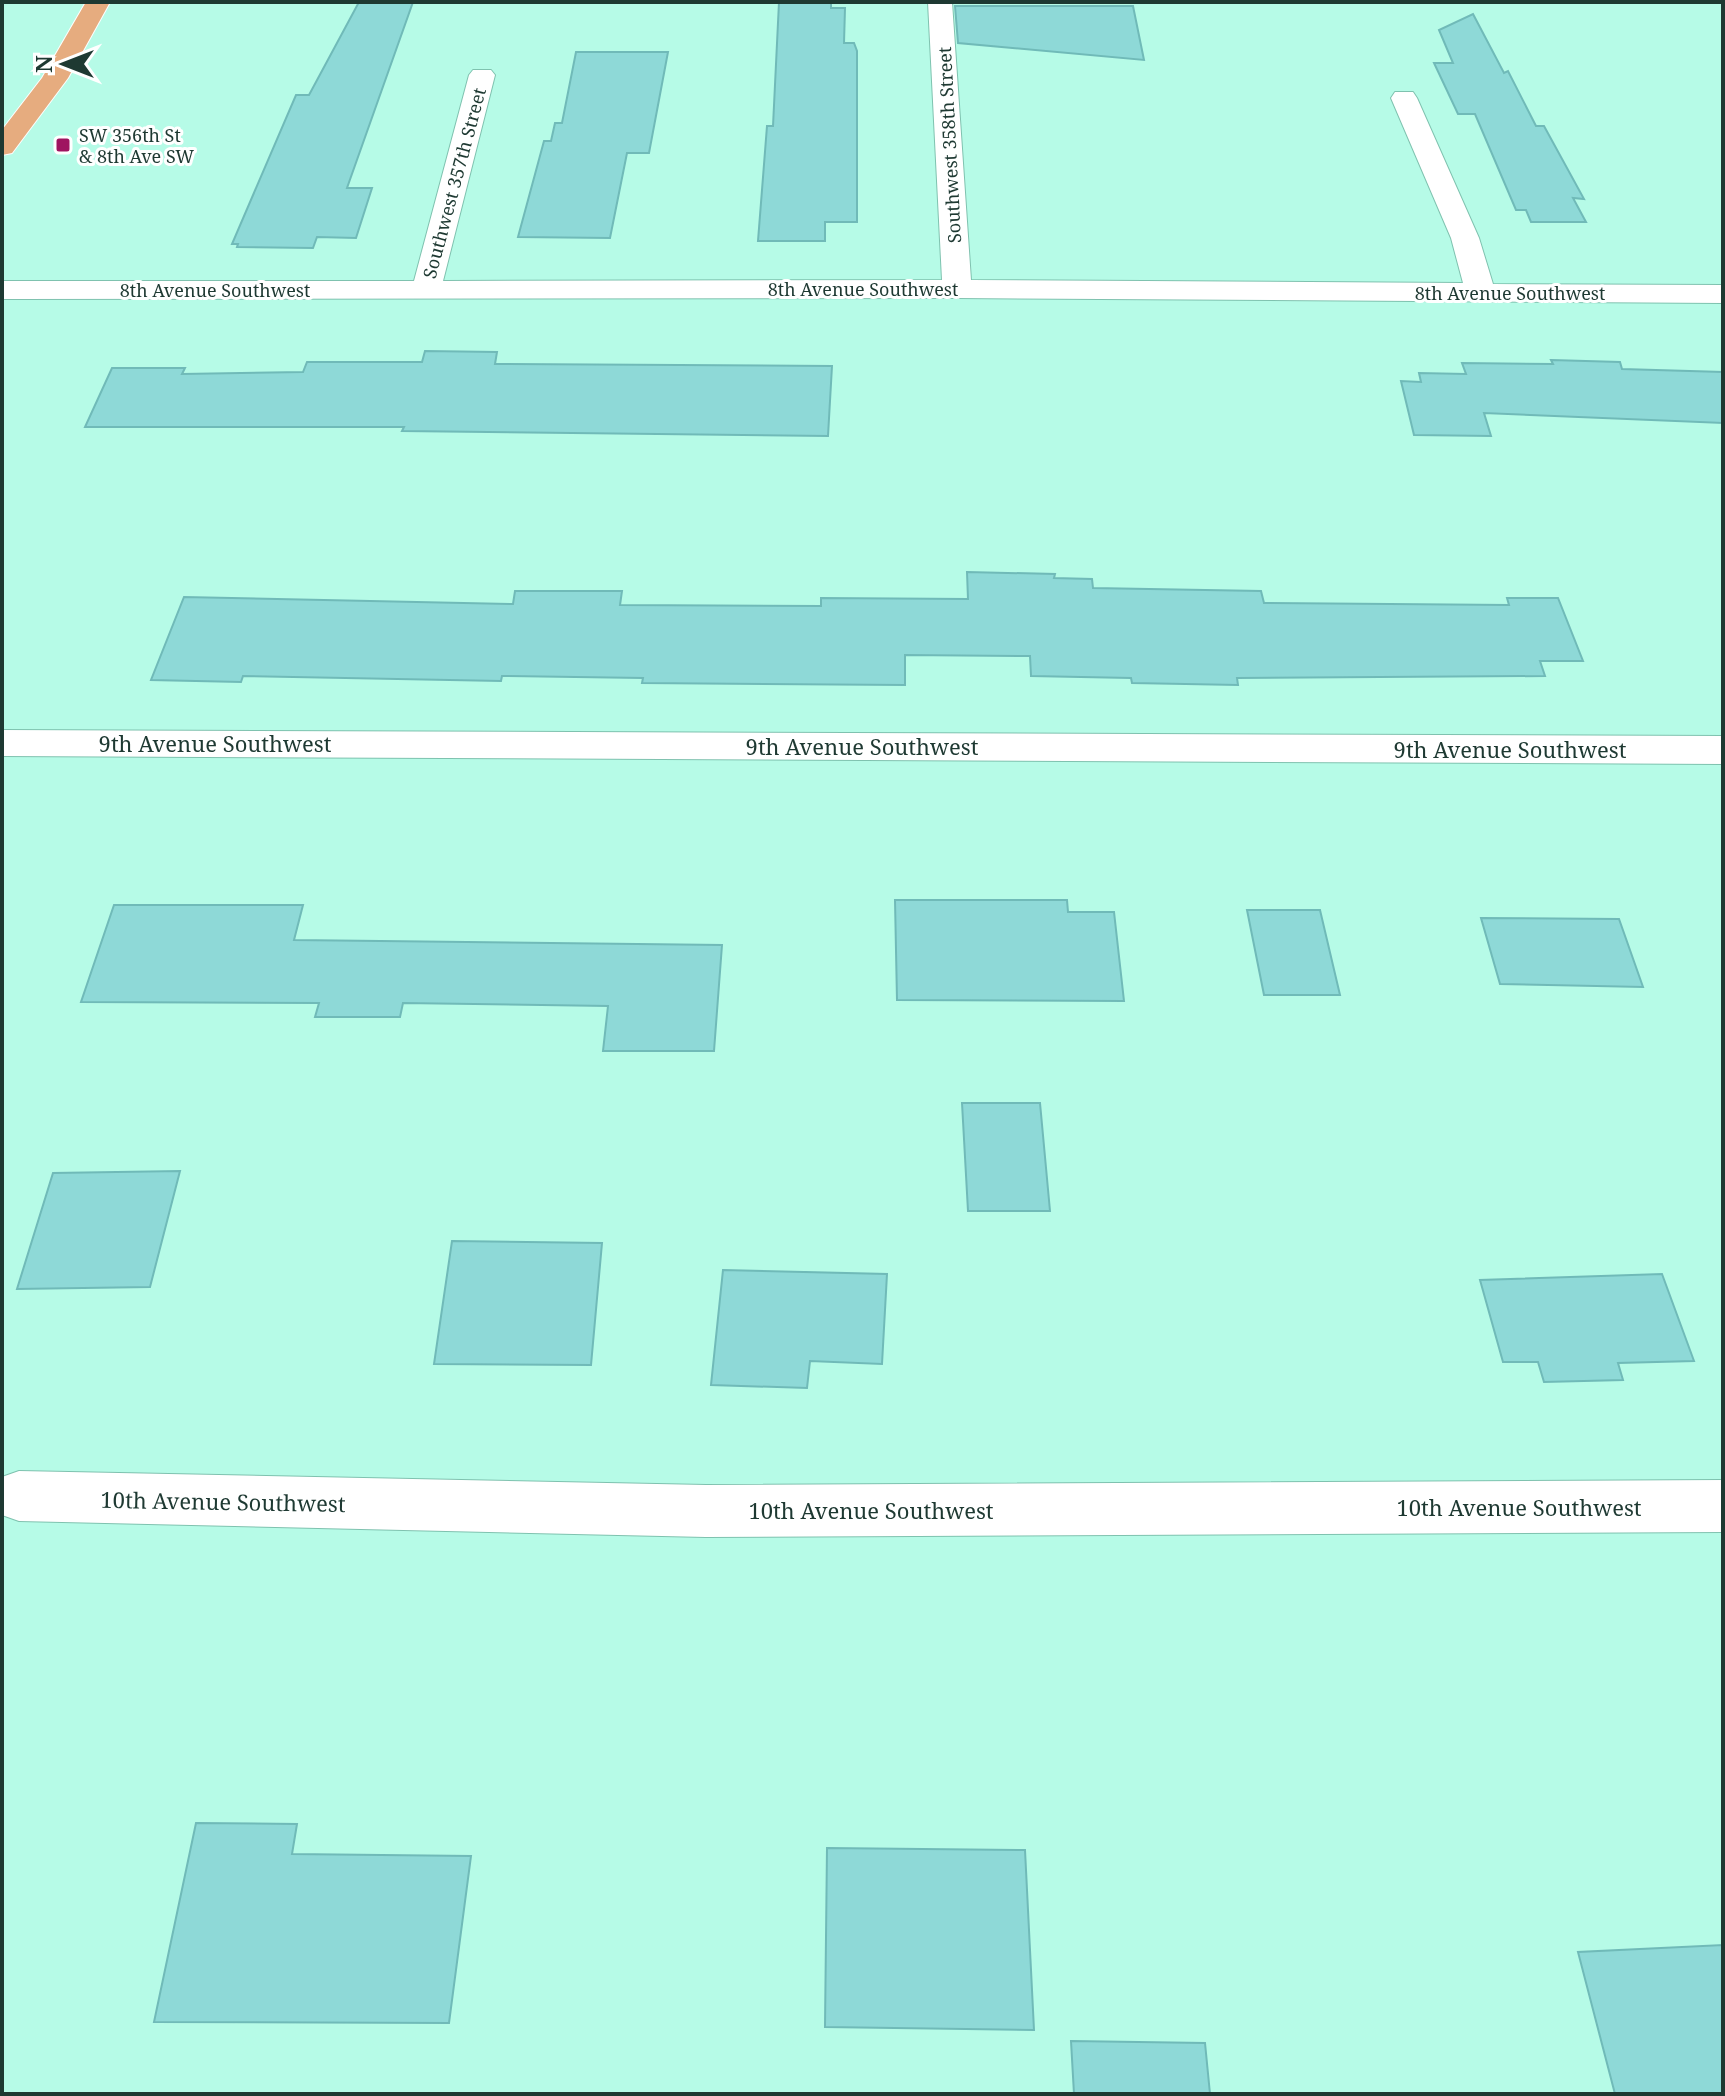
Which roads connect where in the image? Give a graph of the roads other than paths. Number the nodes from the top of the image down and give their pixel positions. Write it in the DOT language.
graph roads {
  1 [pos="98,2"];
  2 [pos="940,2"];
  3 [pos="482,75"];
  4 [pos="1404,98"];
  5 [pos="2,147"];
  6 [pos="957,289"];
  7 [pos="2,290"];
  8 [pos="426,291"];
  9 [pos="1481,293"];
  10 [pos="1723,294"];
  11 [pos="2,743"];
  12 [pos="1723,750"];
  13 [pos="19,1496"];
  14 [pos="1723,1506"];
  1 -- 5 [label="main road"];
  2 -- 6 [label="street, Southwest 358th Street"];
  3 -- 8 [label="street, Southwest 357th Street"];
  4 -- 9 [label="street"];
  6 -- 8 [label="street, 8th Avenue Southwest"];
  6 -- 9 [label="street, 8th Avenue Southwest"];
  7 -- 8 [label="street, 8th Avenue Southwest"];
  9 -- 10 [label="street, 8th Avenue Southwest"];
  11 -- 12 [label="street, 9th Avenue Southwest"];
  13 -- 14 [label="street, 10th Avenue Southwest"];
}
